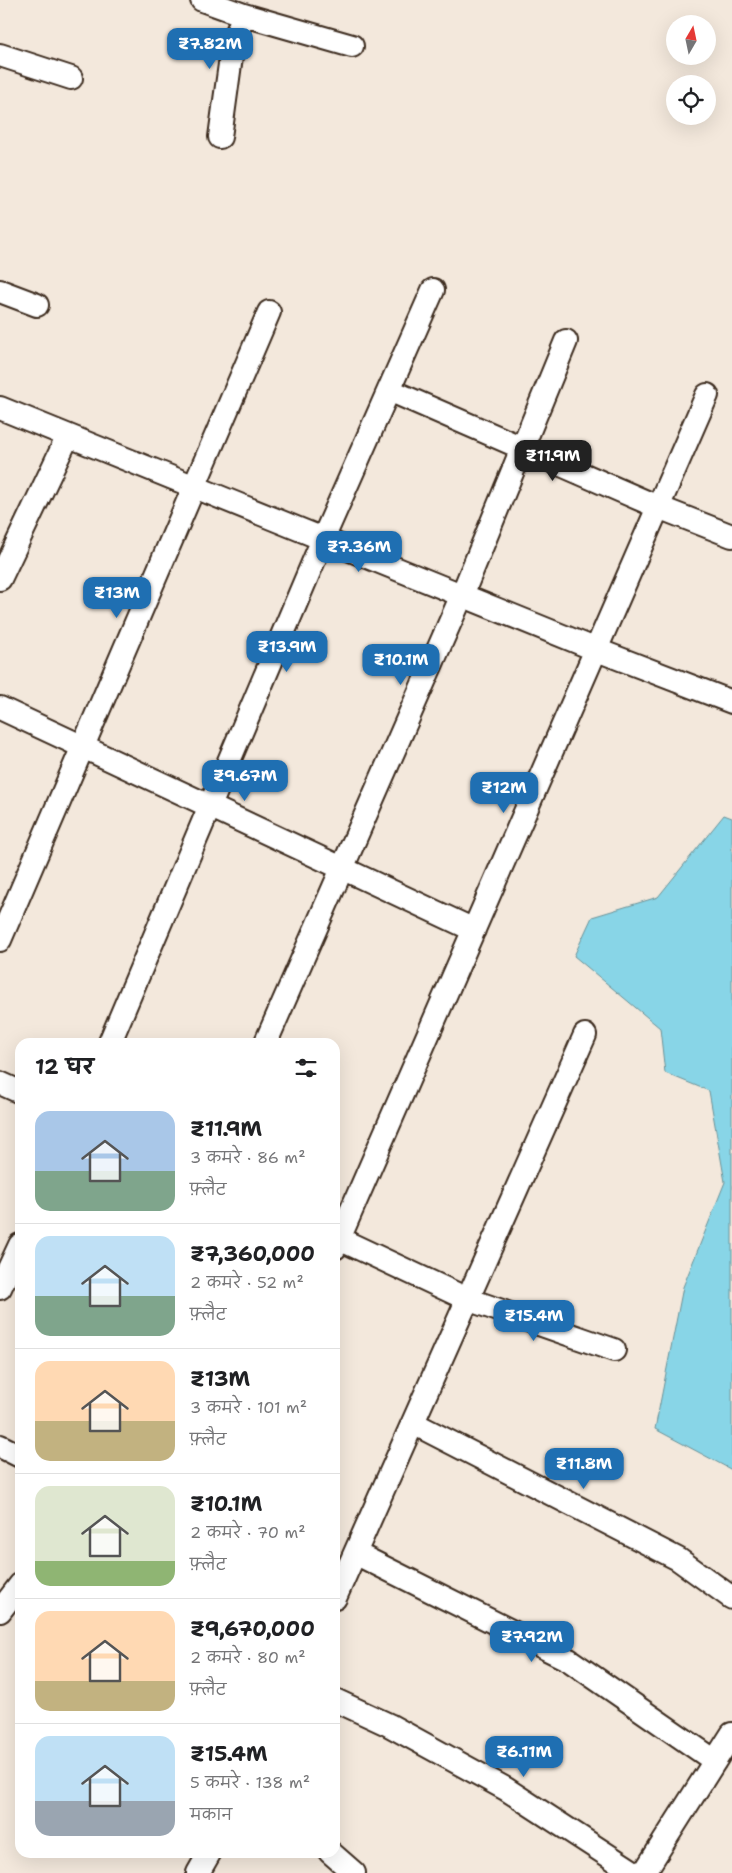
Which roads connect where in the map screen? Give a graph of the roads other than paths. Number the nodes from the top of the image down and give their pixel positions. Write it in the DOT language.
graph roads {
  1 [pos="202,0"];
  2 [pos="244,15"];
  3 [pos="352,46"];
  4 [pos="0,55"];
  5 [pos="71,78"];
  6 [pos="220,137"];
  7 [pos="433,290"];
  8 [pos="0,291"];
  9 [pos="37,306"];
  10 [pos="269,312"];
  11 [pos="566,341"];
  12 [pos="389,390"];
  13 [pos="707,395"];
  14 [pos="0,408"];
  15 [pos="68,436"];
  16 [pos="521,448"];
  17 [pos="195,486"];
  18 [pos="658,507"];
  19 [pos="732,536"];
  20 [pos="324,539"];
  21 [pos="0,579"];
  22 [pos="462,595"];
  23 [pos="596,650"];
  24 [pos="730,694"];
  25 [pos="0,708"];
  26 [pos="83,747"];
  27 [pos="210,807"];
  28 [pos="342,868"];
  29 [pos="474,930"];
  30 [pos="0,940"];
  31 [pos="585,1035"];
  32 [pos="112,1038"];
  33 [pos="268,1038"];
  34 [pos="0,1083"];
  35 [pos="15,1090"];
  36 [pos="340,1233"];
  37 [pos="340,1244"];
  38 [pos="15,1256"];
  39 [pos="0,1288"];
  40 [pos="467,1299"];
  41 [pos="614,1350"];
  42 [pos="413,1423"];
  43 [pos="0,1446"];
  44 [pos="15,1454"];
  45 [pos="355,1553"];
  46 [pos="340,1587"];
  47 [pos="15,1590"];
  48 [pos="732,1598"];
  49 [pos="2,1604"];
  50 [pos="340,1702"];
  51 [pos="732,1734"];
  52 [pos="715,1761"];
  53 [pos="207,1858"];
  54 [pos="337,1858"];
  55 [pos="198,1873"];
  56 [pos="354,1873"];
  57 [pos="635,1873"];
  58 [pos="644,1873"];
  1 -- 2 [label="street"];
  2 -- 3 [label="street"];
  2 -- 6 [label="street"];
  4 -- 5 [label="street"];
  7 -- 12 [label="street"];
  8 -- 9 [label="street"];
  10 -- 17 [label="street"];
  11 -- 16 [label="street"];
  12 -- 16 [label="street"];
  12 -- 20 [label="street"];
  13 -- 18 [label="street"];
  14 -- 15 [label="street"];
  15 -- 17 [label="street"];
  15 -- 21 [label="street"];
  16 -- 18 [label="street"];
  16 -- 22 [label="street"];
  17 -- 20 [label="street"];
  17 -- 26 [label="street"];
  18 -- 19 [label="street"];
  18 -- 23 [label="street"];
  20 -- 22 [label="street"];
  20 -- 27 [label="street"];
  22 -- 23 [label="street"];
  22 -- 28 [label="street"];
  23 -- 24 [label="street"];
  23 -- 29 [label="street"];
  25 -- 26 [label="street"];
  26 -- 27 [label="street"];
  26 -- 30 [label="street"];
  27 -- 28 [label="street"];
  27 -- 32 [label="street"];
  28 -- 29 [label="street"];
  28 -- 33 [label="street"];
  29 -- 36 [label="street"];
  31 -- 40 [label="street"];
  34 -- 35 [label="street"];
  37 -- 40 [label="street"];
  38 -- 39 [label="street"];
  40 -- 41 [label="street"];
  40 -- 42 [label="street"];
  42 -- 45 [label="street"];
  42 -- 48 [label="street"];
  43 -- 44 [label="street"];
  45 -- 46 [label="street"];
  45 -- 52 [label="street"];
  47 -- 49 [label="street"];
  50 -- 57 [label="street"];
  51 -- 52 [label="street"];
  52 -- 58 [label="street"];
  53 -- 55 [label="street"];
  54 -- 56 [label="street"];
}
